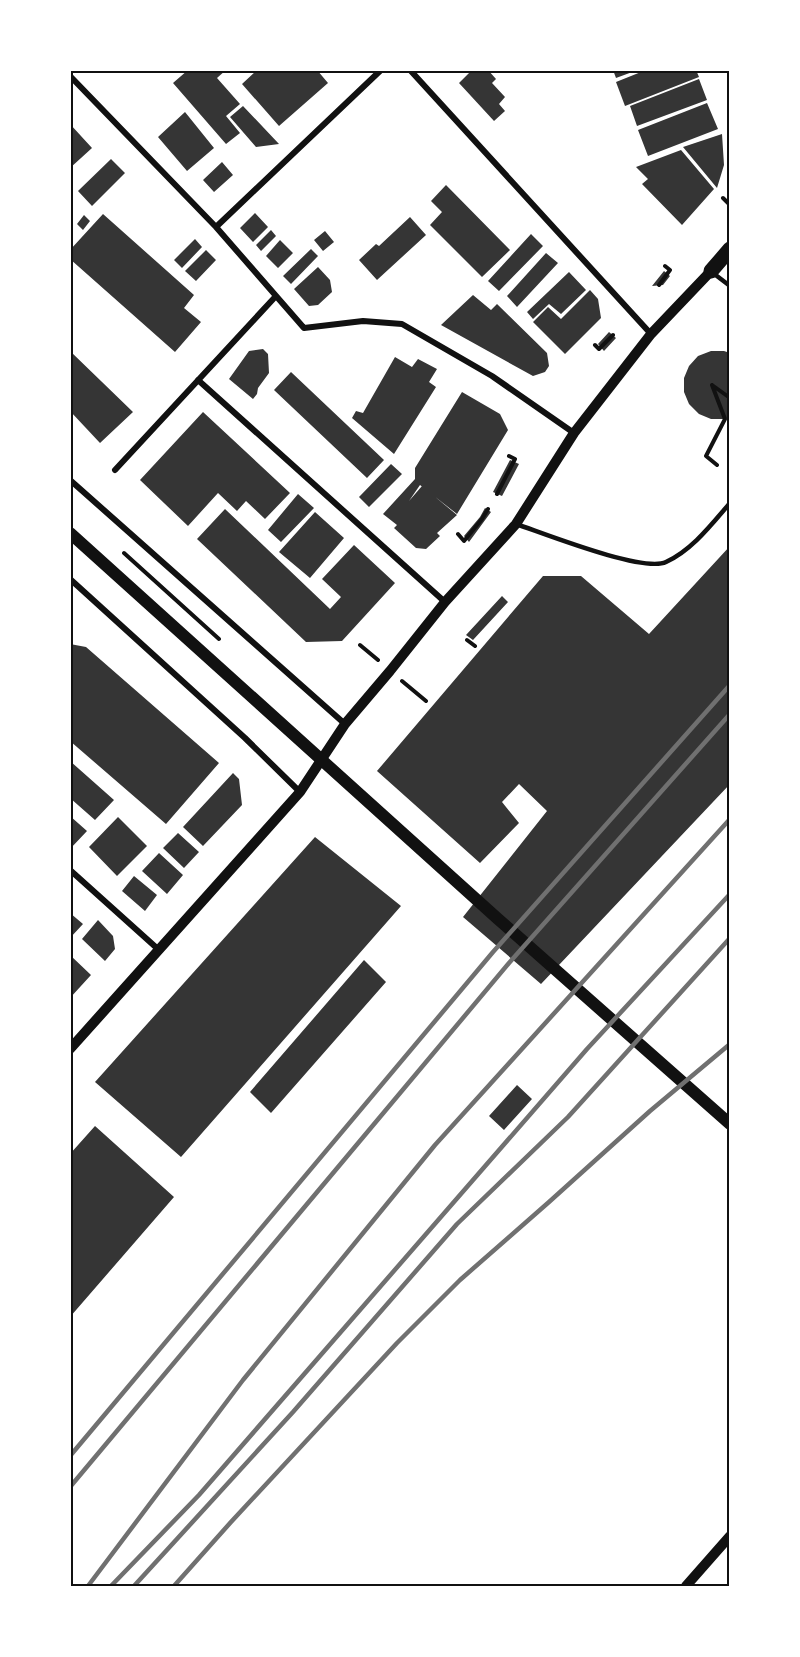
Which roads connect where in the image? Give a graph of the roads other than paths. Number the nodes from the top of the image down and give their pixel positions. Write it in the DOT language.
graph roads {
  1 [pos="381,70"];
  2 [pos="410,70"];
  3 [pos="70,76"];
  4 [pos="216,227"];
  5 [pos="729,249"];
  6 [pos="711,272"];
  7 [pos="729,286"];
  8 [pos="276,296"];
  9 [pos="651,334"];
  10 [pos="198,380"];
  11 [pos="574,433"];
  12 [pos="115,470"];
  13 [pos="70,480"];
  14 [pos="729,503"];
  15 [pos="516,524"];
  16 [pos="70,533"];
  17 [pos="70,579"];
  18 [pos="445,602"];
  19 [pos="345,724"];
  20 [pos="300,792"];
  21 [pos="70,870"];
  22 [pos="159,950"];
  23 [pos="70,1049"];
  24 [pos="729,1124"];
  25 [pos="729,1536"];
  26 [pos="686,1587"];
  1 -- 4 [label="street"];
  2 -- 9 [label="street"];
  3 -- 4 [label="street"];
  4 -- 8 [label="street"];
  5 -- 6 [label="main road"];
  6 -- 7 [label="lane"];
  6 -- 9 [label="street"];
  8 -- 10 [label="street"];
  8 -- 11 [label="street"];
  9 -- 11 [label="street"];
  10 -- 12 [label="street"];
  10 -- 18 [label="street"];
  11 -- 15 [label="street"];
  13 -- 19 [label="street"];
  14 -- 15 [label="lane"];
  15 -- 18 [label="street"];
  16 -- 24 [label="main road"];
  17 -- 20 [label="street"];
  18 -- 19 [label="street"];
  19 -- 20 [label="street"];
  20 -- 22 [label="street"];
  21 -- 22 [label="street"];
  22 -- 23 [label="street"];
  25 -- 26 [label="street"];
}
